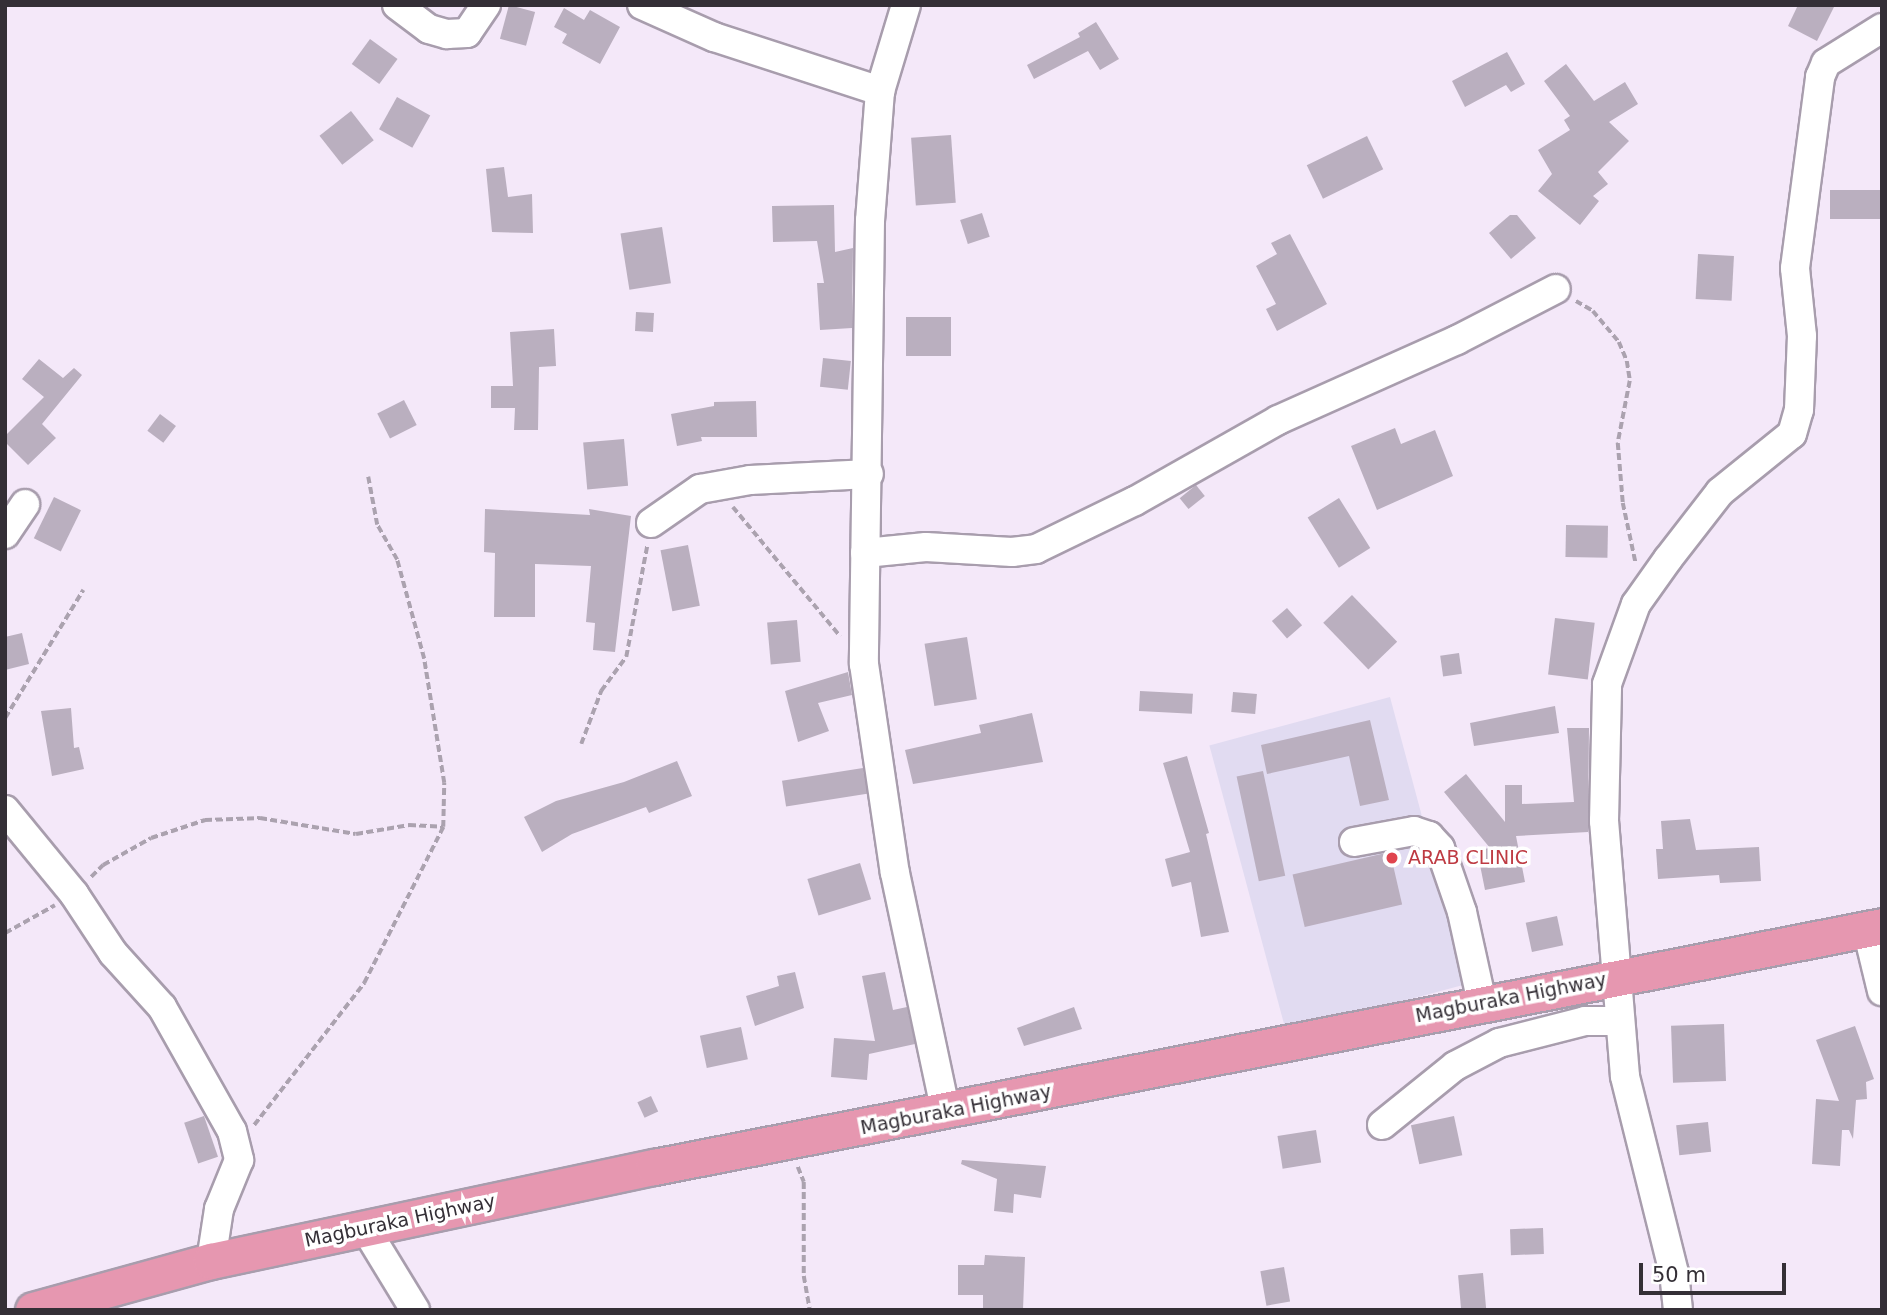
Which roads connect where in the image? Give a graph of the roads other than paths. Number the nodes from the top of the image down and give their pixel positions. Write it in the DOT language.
graph roads {
  1 [pos="397,5"];
  2 [pos="486,5"];
  3 [pos="642,5"];
  4 [pos="906,5"];
  5 [pos="1882,28"];
  6 [pos="880,91"];
  7 [pos="1556,289"];
  8 [pos="869,474"];
  9 [pos="25,504"];
  10 [pos="651,523"];
  11 [pos="5,534"];
  12 [pos="865,553"];
  13 [pos="5,810"];
  14 [pos="1354,842"];
  15 [pos="1875,928"];
  16 [pos="1615,977"];
  17 [pos="1882,991"];
  18 [pos="1482,1003"];
  19 [pos="1619,1021"];
  20 [pos="946,1112"];
  21 [pos="1382,1125"];
  22 [pos="365,1228"];
  23 [pos="211,1261"];
  24 [pos="33,1310"];
  25 [pos="415,1310"];
  26 [pos="1678,1310"];
  1 -- 2 [label="street"];
  3 -- 6 [label="street"];
  4 -- 6 [label="street"];
  5 -- 16 [label="street"];
  6 -- 8 [label="street"];
  7 -- 12 [label="street"];
  8 -- 10 [label="street"];
  8 -- 12 [label="street"];
  9 -- 11 [label="street"];
  12 -- 20 [label="street"];
  13 -- 23 [label="street"];
  14 -- 18 [label="street"];
  15 -- 16 [label="main road, Magburaka Highway"];
  15 -- 17 [label="street"];
  16 -- 18 [label="main road, Magburaka Highway"];
  16 -- 19 [label="street"];
  18 -- 20 [label="main road, Magburaka Highway"];
  19 -- 21 [label="street"];
  19 -- 26 [label="street"];
  20 -- 22 [label="main road, Magburaka Highway"];
  22 -- 23 [label="main road, Magburaka Highway"];
  22 -- 25 [label="street"];
  23 -- 24 [label="main road, Magburaka Highway"];
}
